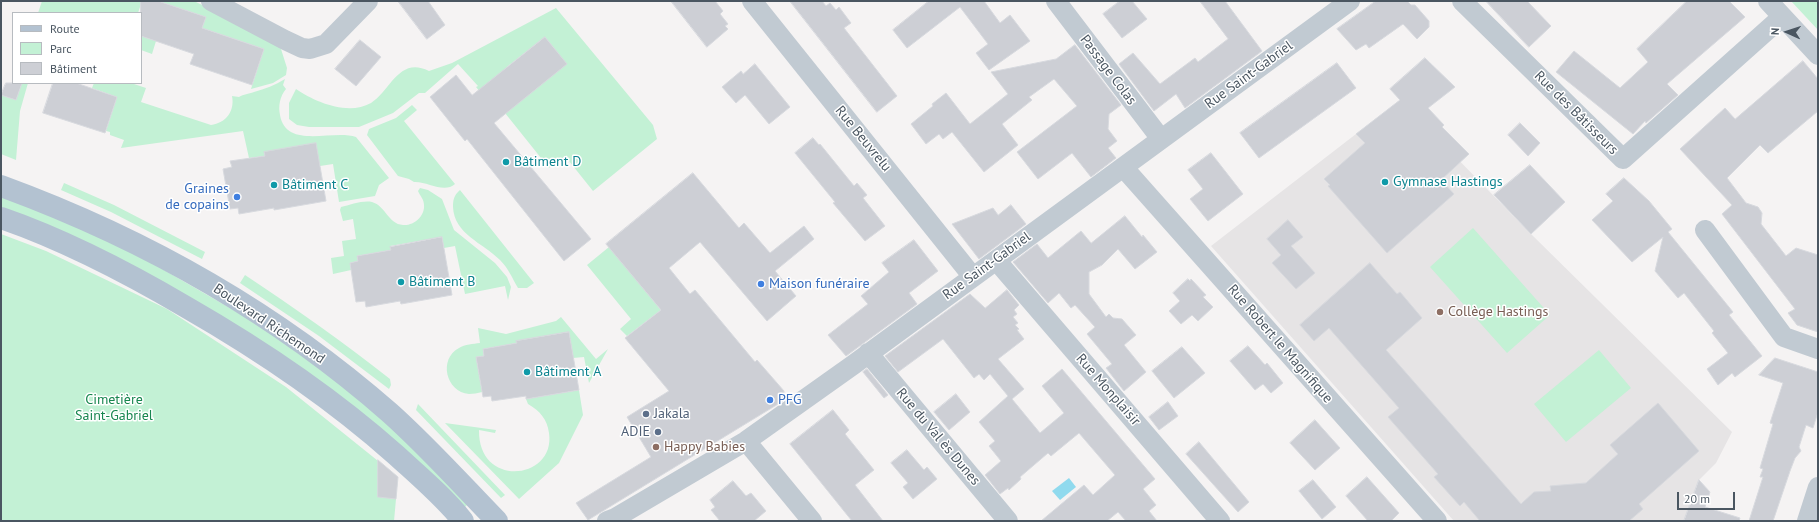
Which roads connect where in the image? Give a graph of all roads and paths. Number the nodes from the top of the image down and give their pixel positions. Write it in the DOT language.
graph roads {
  1 [pos="211,1"];
  2 [pos="368,1"];
  3 [pos="752,1"];
  4 [pos="1056,1"];
  5 [pos="1350,1"];
  6 [pos="1462,1"];
  7 [pos="1768,1"];
  8 [pos="1782,17"];
  9 [pos="1818,55"];
  10 [pos="1161,139"];
  11 [pos="1123,166"];
  12 [pos="1,186"];
  13 [pos="1,218"];
  14 [pos="1705,230"];
  15 [pos="996,260"];
  16 [pos="973,277"];
  17 [pos="1818,349"];
  18 [pos="868,353"];
  19 [pos="746,441"];
  20 [pos="1818,487"];
  21 [pos="612,520"];
  22 [pos="463,521"];
  23 [pos="498,521"];
  24 [pos="812,521"];
  25 [pos="1008,521"];
  26 [pos="1220,521"];
  27 [pos="1437,521"];
  28 [pos="1807,521"];
  1 -- 2 [label="street"];
  3 -- 16 [label="street, Rue Beuvrelu"];
  4 -- 10 [label="street, Passage Colas"];
  5 -- 10 [label="street, Rue Saint-Gabriel"];
  6 -- 8 [label="street, Rue des Bâtisseurs"];
  7 -- 8 [label="street"];
  8 -- 9 [label="street"];
  10 -- 11 [label="street, Rue Saint-Gabriel"];
  11 -- 15 [label="street, Rue Saint-Gabriel"];
  11 -- 27 [label="street, Rue Robert le Magnifique"];
  12 -- 23 [label="main road, Boulevard Richemond"];
  13 -- 22 [label="main road, Boulevard Richemond"];
  14 -- 17 [label="street"];
  15 -- 16 [label="street, Rue Saint-Gabriel"];
  15 -- 26 [label="street, Rue Monplaisir"];
  16 -- 18 [label="street, Rue Saint-Gabriel"];
  18 -- 19 [label="street, Rue Saint-Gabriel"];
  18 -- 25 [label="street, Rue du Val ès Dunes"];
  19 -- 21 [label="street, Rue Saint-Gabriel"];
  19 -- 24 [label="street"];
  20 -- 28 [label="street"];
}
